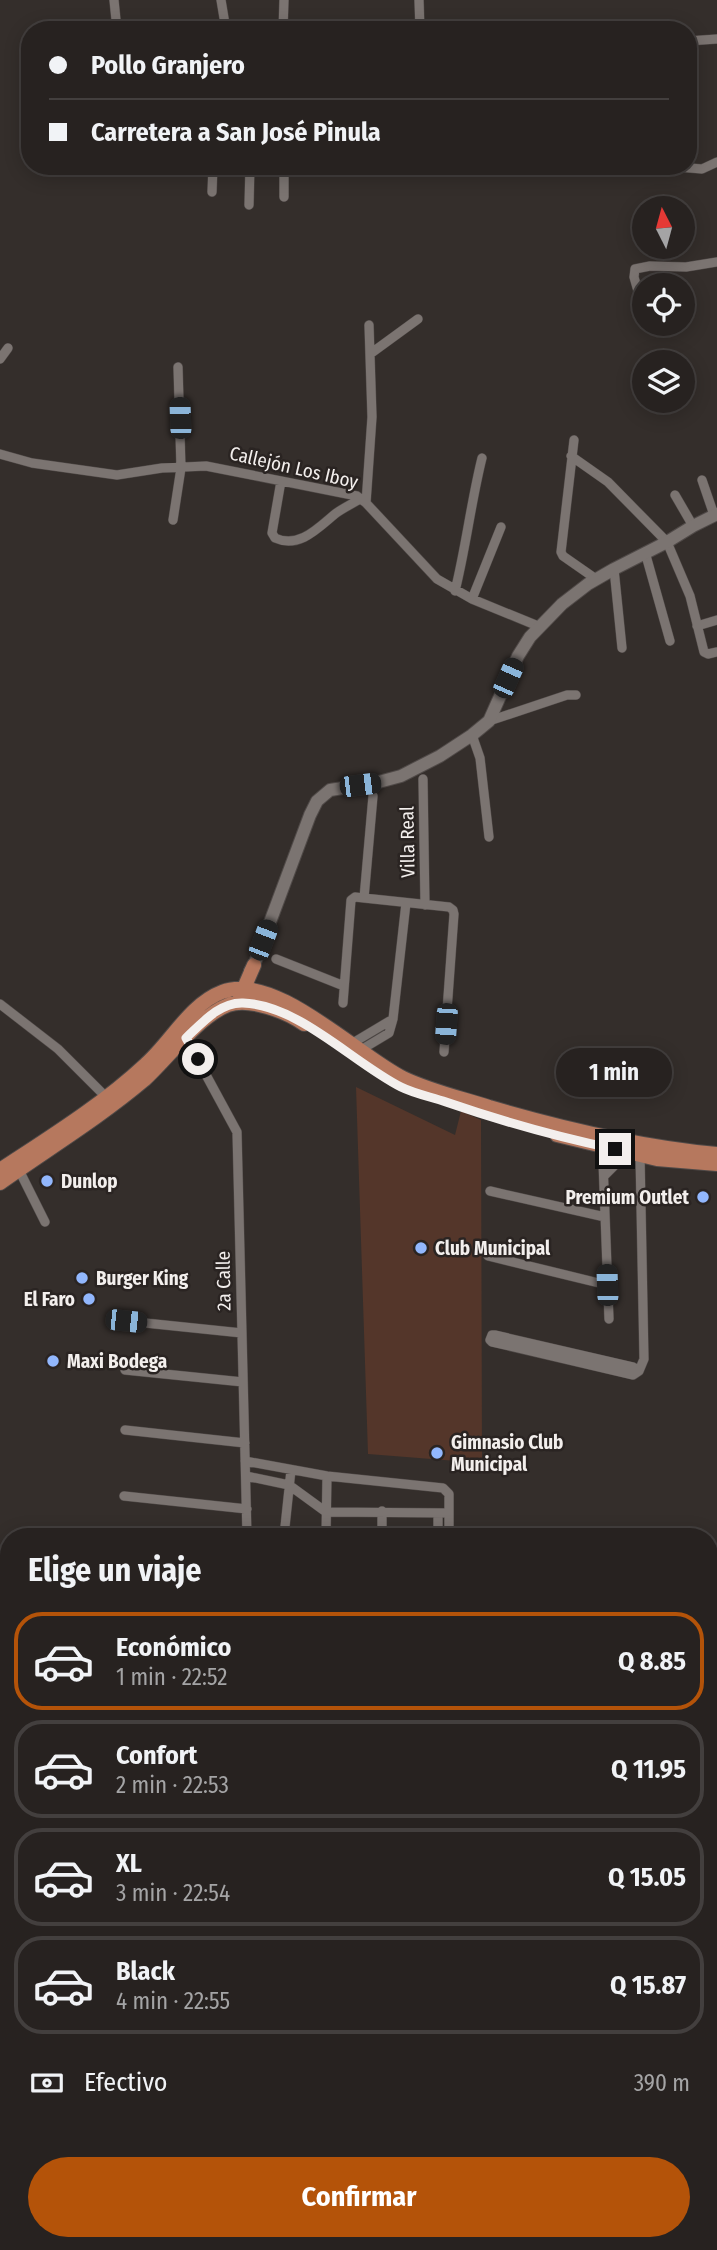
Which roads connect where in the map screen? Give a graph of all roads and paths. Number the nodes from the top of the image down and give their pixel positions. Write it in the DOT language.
graph roads {
  1 [pos="114,0"];
  2 [pos="221,0"];
  3 [pos="284,0"];
  4 [pos="419,0"];
  5 [pos="116,21"];
  6 [pos="224,21"];
  7 [pos="283,21"];
  8 [pos="420,21"];
  9 [pos="717,39"];
  10 [pos="697,40"];
  11 [pos="717,162"];
  12 [pos="697,169"];
  13 [pos="213,175"];
  14 [pos="250,175"];
  15 [pos="284,175"];
  16 [pos="212,192"];
  17 [pos="284,197"];
  18 [pos="249,205"];
  19 [pos="717,262"];
  20 [pos="634,273"];
  21 [pos="418,319"];
  22 [pos="369,325"];
  23 [pos="8,348"];
  24 [pos="370,354"];
  25 [pos="0,359"];
  26 [pos="178,367"];
  27 [pos="574,440"];
  28 [pos="0,454"];
  29 [pos="571,456"];
  30 [pos="482,458"];
  31 [pos="181,468"];
  32 [pos="702,480"];
  33 [pos="281,481"];
  34 [pos="675,495"];
  35 [pos="363,501"];
  36 [pos="716,514"];
  37 [pos="173,520"];
  38 [pos="693,526"];
  39 [pos="501,527"];
  40 [pos="667,542"];
  41 [pos="645,552"];
  42 [pos="614,569"];
  43 [pos="596,579"];
  44 [pos="455,591"];
  45 [pos="472,599"];
  46 [pos="717,620"];
  47 [pos="538,626"];
  48 [pos="697,626"];
  49 [pos="670,641"];
  50 [pos="622,648"];
  51 [pos="717,652"];
  52 [pos="576,695"];
  53 [pos="489,721"];
  54 [pos="472,735"];
  55 [pos="423,779"];
  56 [pos="373,796"];
  57 [pos="489,837"];
  58 [pos="364,898"];
  59 [pos="406,902"];
  60 [pos="425,905"];
  61 [pos="276,959"];
  62 [pos="253,966"];
  63 [pos="344,986"];
  64 [pos="244,988"];
  65 [pos="223,991"];
  66 [pos="268,993"];
  67 [pos="343,1003"];
  68 [pos="0,1004"];
  69 [pos="199,1026"];
  70 [pos="179,1040"];
  71 [pos="355,1048"];
  72 [pos="444,1052"];
  73 [pos="107,1098"];
  74 [pos="612,1152"];
  75 [pos="717,1154"];
  76 [pos="640,1155"];
  77 [pos="717,1164"];
  78 [pos="0,1170"];
  79 [pos="19,1170"];
  80 [pos="605,1175"];
  81 [pos="0,1183"];
  82 [pos="490,1191"];
  83 [pos="605,1217"];
  84 [pos="45,1222"];
  85 [pos="488,1256"];
  86 [pos="607,1285"];
  87 [pos="609,1319"];
  88 [pos="126,1321"];
  89 [pos="237,1333"];
  90 [pos="540,1350"];
  91 [pos="125,1370"];
  92 [pos="239,1381"];
  93 [pos="125,1430"];
  94 [pos="240,1443"];
  95 [pos="246,1461"];
  96 [pos="291,1470"];
  97 [pos="246,1476"];
  98 [pos="327,1476"];
  99 [pos="289,1485"];
  100 [pos="124,1496"];
  101 [pos="247,1509"];
  102 [pos="382,1511"];
  103 [pos="326,1512"];
  104 [pos="438,1513"];
  105 [pos="449,1513"];
  106 [pos="247,1528"];
  107 [pos="285,1528"];
  108 [pos="326,1528"];
  109 [pos="382,1528"];
  110 [pos="438,1528"];
  111 [pos="449,1528"];
  1 -- 5 [label="street"];
  2 -- 6 [label="street"];
  3 -- 7 [label="street"];
  4 -- 8 [label="street"];
  9 -- 10 [label="street"];
  11 -- 12 [label="street"];
  13 -- 16 [label="street"];
  14 -- 18 [label="street"];
  15 -- 17 [label="street"];
  19 -- 20 [label="street"];
  21 -- 24 [label="street"];
  22 -- 24 [label="street"];
  23 -- 25 [label="street"];
  24 -- 35 [label="street"];
  26 -- 31 [label="street"];
  27 -- 29 [label="street"];
  28 -- 31 [label="street, Callejón Los Iboy"];
  29 -- 40 [label="street"];
  29 -- 43 [label="street"];
  30 -- 44 [label="street"];
  31 -- 33 [label="street, Callejón Los Iboy"];
  31 -- 37 [label="street"];
  32 -- 36 [label="street"];
  33 -- 35 [label="street, Callejón Los Iboy"];
  33 -- 35 [label="street"];
  34 -- 38 [label="street"];
  35 -- 44 [label="street, Callejón Los Iboy"];
  36 -- 38 [label="street"];
  38 -- 40 [label="street"];
  39 -- 45 [label="street"];
  40 -- 41 [label="street"];
  40 -- 48 [label="street"];
  41 -- 42 [label="street"];
  41 -- 49 [label="street"];
  42 -- 43 [label="street"];
  42 -- 50 [label="street"];
  43 -- 47 [label="street"];
  44 -- 45 [label="street, Callejón Los Iboy"];
  45 -- 47 [label="street, Callejón Los Iboy"];
  46 -- 48 [label="street"];
  47 -- 53 [label="street"];
  48 -- 51 [label="street"];
  52 -- 53 [label="street"];
  53 -- 54 [label="street"];
  54 -- 57 [label="street"];
  54 -- 62 [label="street"];
  55 -- 60 [label="street, Villa Real"];
  56 -- 58 [label="street, Villa Real"];
  58 -- 59 [label="street, Villa Real"];
  58 -- 63 [label="street, Villa Real"];
  59 -- 60 [label="street, Villa Real"];
  59 -- 71 [label="street, Villa Real"];
  60 -- 72 [label="street, Villa Real"];
  61 -- 63 [label="street"];
  62 -- 64 [label="main road"];
  62 -- 65 [label="street"];
  62 -- 66 [label="street"];
  63 -- 67 [label="street, Villa Real"];
  64 -- 65 [label="main road"];
  64 -- 66 [label="main road"];
  64 -- 69 [label="main road"];
  65 -- 70 [label="main road"];
  66 -- 71 [label="main road"];
  68 -- 73 [label="street"];
  69 -- 70 [label="main road"];
  69 -- 74 [label="main road"];
  70 -- 73 [label="main road"];
  70 -- 79 [label="main road"];
  70 -- 89 [label="street, 2a Calle"];
  71 -- 75 [label="main road"];
  73 -- 78 [label="main road"];
  74 -- 76 [label="main road"];
  74 -- 80 [label="street"];
  74 -- 80 [label="street"];
  76 -- 77 [label="main road"];
  76 -- 90 [label="street"];
  79 -- 81 [label="main road"];
  79 -- 84 [label="street"];
  80 -- 83 [label="street"];
  82 -- 83 [label="street"];
  83 -- 86 [label="street"];
  85 -- 86 [label="street"];
  86 -- 87 [label="street"];
  88 -- 89 [label="street"];
  89 -- 92 [label="street, 2a Calle"];
  91 -- 92 [label="street"];
  92 -- 94 [label="street, 2a Calle"];
  93 -- 94 [label="street"];
  94 -- 95 [label="street, 2a Calle"];
  95 -- 96 [label="street"];
  95 -- 97 [label="street, 2a Calle"];
  96 -- 98 [label="street"];
  96 -- 99 [label="street"];
  97 -- 99 [label="street"];
  97 -- 101 [label="street, 2a Calle"];
  98 -- 103 [label="street"];
  98 -- 105 [label="street"];
  99 -- 103 [label="street"];
  99 -- 107 [label="street"];
  100 -- 101 [label="street"];
  101 -- 106 [label="street, 2a Calle"];
  102 -- 103 [label="street"];
  102 -- 104 [label="street"];
  102 -- 109 [label="street"];
  103 -- 108 [label="street"];
  104 -- 105 [label="street"];
  104 -- 110 [label="street"];
  105 -- 111 [label="street"];
}
